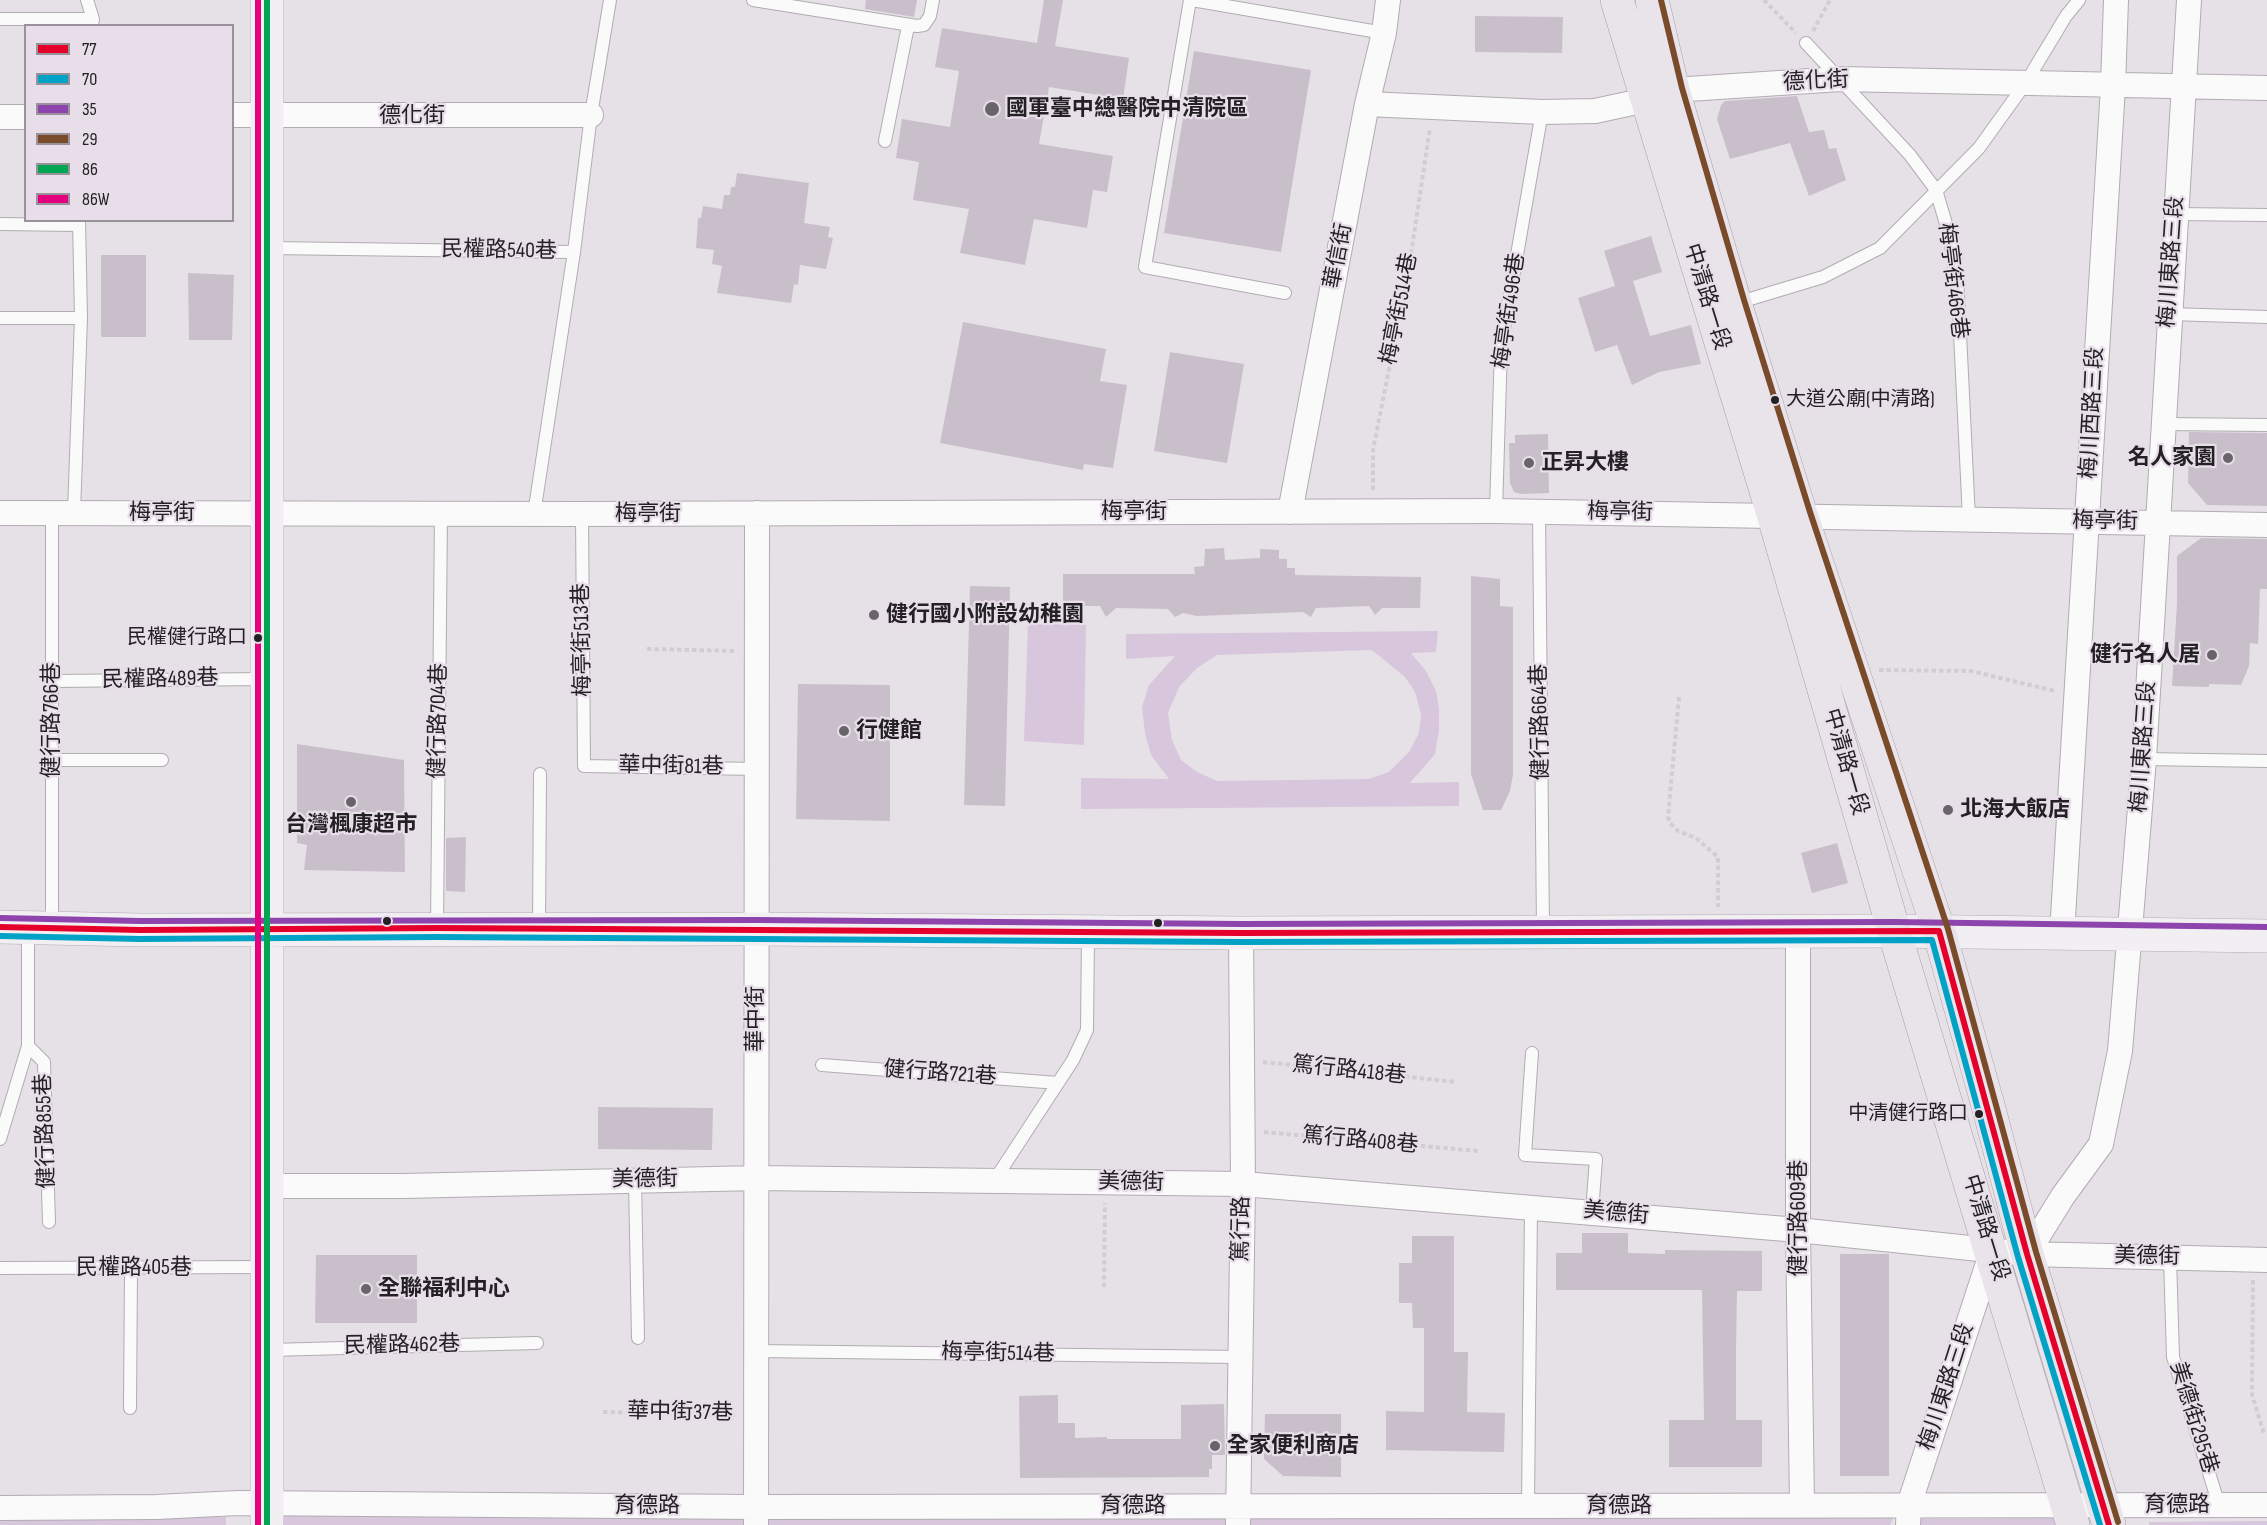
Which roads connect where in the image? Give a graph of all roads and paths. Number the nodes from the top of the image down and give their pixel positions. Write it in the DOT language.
graph roads {
  1 [pos="87,0"];
  2 [pos="267,0"];
  3 [pos="610,0"];
  4 [pos="753,0"];
  5 [pos="933,0"];
  6 [pos="1191,0"];
  7 [pos="1388,0"];
  8 [pos="1617,0"];
  9 [pos="1652,0"];
  10 [pos="1764,0"];
  11 [pos="1830,0"];
  12 [pos="2079,0"];
  13 [pos="2116,0"];
  14 [pos="2189,0"];
  15 [pos="0,19"];
  16 [pos="93,22"];
  17 [pos="908,26"];
  18 [pos="1384,33"];
  19 [pos="1806,43"];
  20 [pos="1840,79"];
  21 [pos="2025,84"];
  22 [pos="2113,86"];
  23 [pos="2184,87"];
  24 [pos="2267,88"];
  25 [pos="1660,95"];
  26 [pos="1367,104"];
  27 [pos="1434,107"];
  28 [pos="1542,112"];
  29 [pos="234,115"];
  30 [pos="267,115"];
  31 [pos="591,115"];
  32 [pos="0,117"];
  33 [pos="24,117"];
  34 [pos="885,141"];
  35 [pos="1936,190"];
  36 [pos="2175,214"];
  37 [pos="2267,215"];
  38 [pos="79,223"];
  39 [pos="0,224"];
  40 [pos="267,248"];
  41 [pos="574,252"];
  42 [pos="1285,293"];
  43 [pos="1736,303"];
  44 [pos="2169,314"];
  45 [pos="2267,317"];
  46 [pos="0,318"];
  47 [pos="81,318"];
  48 [pos="2163,424"];
  49 [pos="2267,425"];
  50 [pos="1496,511"];
  51 [pos="1290,512"];
  52 [pos="1372,512"];
  53 [pos="1539,512"];
  54 [pos="0,513"];
  55 [pos="63,513"];
  56 [pos="757,513"];
  57 [pos="267,514"];
  58 [pos="441,514"];
  59 [pos="534,514"];
  60 [pos="582,514"];
  61 [pos="1788,516"];
  62 [pos="1970,519"];
  63 [pos="2087,521"];
  64 [pos="2158,523"];
  65 [pos="2267,525"];
  66 [pos="647,649"];
  67 [pos="757,651"];
  68 [pos="1853,670"];
  69 [pos="267,679"];
  70 [pos="52,681"];
  71 [pos="2076,696"];
  72 [pos="1679,697"];
  73 [pos="2144,759"];
  74 [pos="52,760"];
  75 [pos="162,760"];
  76 [pos="2267,761"];
  77 [pos="584,766"];
  78 [pos="758,769"];
  79 [pos="540,774"];
  80 [pos="27,927"];
  81 [pos="436,928"];
  82 [pos="539,928"];
  83 [pos="756,929"];
  84 [pos="267,930"];
  85 [pos="1894,931"];
  86 [pos="1088,932"];
  87 [pos="1543,932"];
  88 [pos="1718,932"];
  89 [pos="1798,932"];
  90 [pos="1939,932"];
  91 [pos="1241,933"];
  92 [pos="2062,934"];
  93 [pos="2130,935"];
  94 [pos="2267,936"];
  95 [pos="28,1046"];
  96 [pos="1532,1053"];
  97 [pos="1242,1060"];
  98 [pos="822,1065"];
  99 [pos="1457,1082"];
  100 [pos="1058,1083"];
  101 [pos="1242,1130"];
  102 [pos="0,1139"];
  103 [pos="1478,1151"];
  104 [pos="757,1178"];
  105 [pos="635,1180"];
  106 [pos="994,1181"];
  107 [pos="1106,1182"];
  108 [pos="1243,1184"];
  109 [pos="268,1186"];
  110 [pos="1531,1208"];
  111 [pos="1592,1212"];
  112 [pos="49,1222"];
  113 [pos="1798,1230"];
  114 [pos="1992,1251"];
  115 [pos="2027,1254"];
  116 [pos="2170,1258"];
  117 [pos="2260,1259"];
  118 [pos="268,1267"];
  119 [pos="0,1268"];
  120 [pos="131,1268"];
  121 [pos="1104,1287"];
  122 [pos="638,1338"];
  123 [pos="537,1343"];
  124 [pos="268,1350"];
  125 [pos="756,1351"];
  126 [pos="1240,1357"];
  127 [pos="130,1408"];
  128 [pos="603,1412"];
  129 [pos="756,1415"];
  130 [pos="2264,1434"];
  131 [pos="1802,1505"];
  132 [pos="2219,1505"];
  133 [pos="2267,1505"];
  134 [pos="1528,1506"];
  135 [pos="0,1508"];
  136 [pos="267,1514"];
  137 [pos="1909,1515"];
  138 [pos="2070,1515"];
  139 [pos="2106,1515"];
  140 [pos="756,1516"];
  141 [pos="1238,1516"];
  1 -- 16 [label="lane"];
  2 -- 30 [label="street"];
  3 -- 31 [label="lane"];
  4 -- 17 [label="lane"];
  5 -- 17 [label="lane"];
  6 -- 18 [label="lane"];
  6 -- 42 [label="lane"];
  7 -- 18 [label="street, 華信街"];
  8 -- 25 [label="main road, 中清路一段"];
  9 -- 25 [label="main road, 中清路一段"];
  10 -- 19 [label="path"];
  11 -- 19 [label="path"];
  12 -- 21 [label="lane"];
  13 -- 22 [label="street, 梅川西路三段"];
  14 -- 23 [label="street, 梅川東路三段"];
  15 -- 16 [label="lane"];
  17 -- 34 [label="lane"];
  18 -- 26 [label="street, 華信街"];
  19 -- 20 [label="lane, 梅亭街466巷"];
  20 -- 21 [label="street, 德化街"];
  20 -- 25 [label="street, 德化街"];
  20 -- 35 [label="lane, 梅亭街466巷"];
  21 -- 22 [label="street, 德化街"];
  21 -- 35 [label="lane"];
  22 -- 23 [label="street, 德化街"];
  22 -- 63 [label="street, 梅川西路三段"];
  23 -- 24 [label="street, 德化街"];
  23 -- 36 [label="street, 梅川東路三段"];
  25 -- 28 [label="street, 德化街"];
  25 -- 43 [label="main road, 中清路一段"];
  25 -- 61 [label="main road, 中清路一段"];
  26 -- 27 [label="street, 德化街"];
  26 -- 51 [label="street, 華信街"];
  27 -- 28 [label="street, 德化街"];
  27 -- 52 [label="path, 梅亭街514巷"];
  28 -- 50 [label="lane, 梅亭街496巷"];
  29 -- 30 [label="street, 德化街"];
  30 -- 31 [label="street, 德化街"];
  30 -- 40 [label="street"];
  31 -- 41 [label="lane"];
  32 -- 33 [label="street"];
  35 -- 43 [label="lane"];
  35 -- 62 [label="lane, 梅亭街466巷"];
  36 -- 37 [label="lane"];
  36 -- 44 [label="street, 梅川東路三段"];
  38 -- 39 [label="lane"];
  38 -- 47 [label="lane, 健行路766巷"];
  40 -- 41 [label="lane, 民權路540巷"];
  40 -- 57 [label="street"];
  41 -- 59 [label="lane, 民權路540巷"];
  43 -- 61 [label="main road, 中清路一段"];
  44 -- 45 [label="lane"];
  44 -- 48 [label="street, 梅川東路三段"];
  46 -- 47 [label="lane"];
  47 -- 55 [label="lane, 健行路766巷"];
  48 -- 49 [label="lane"];
  48 -- 64 [label="street, 梅川東路三段"];
  50 -- 52 [label="street, 梅亭街"];
  50 -- 53 [label="street, 梅亭街"];
  51 -- 52 [label="street, 梅亭街"];
  51 -- 56 [label="street, 梅亭街"];
  53 -- 61 [label="street, 梅亭街"];
  53 -- 87 [label="lane, 健行路664巷"];
  54 -- 55 [label="street, 梅亭街"];
  55 -- 57 [label="street, 梅亭街"];
  55 -- 70 [label="lane, 健行路766巷"];
  56 -- 60 [label="street, 梅亭街"];
  56 -- 67 [label="street, 華中街"];
  57 -- 58 [label="street, 梅亭街"];
  57 -- 69 [label="street"];
  58 -- 59 [label="street, 梅亭街"];
  58 -- 81 [label="lane, 健行路704巷"];
  59 -- 60 [label="street, 梅亭街"];
  60 -- 77 [label="lane, 梅亭街513巷"];
  61 -- 62 [label="street, 梅亭街"];
  61 -- 68 [label="main road, 中清路一段"];
  61 -- 85 [label="main road, 中清路一段"];
  62 -- 63 [label="street, 梅亭街"];
  63 -- 64 [label="street, 梅亭街"];
  63 -- 71 [label="street, 梅川西路三段"];
  64 -- 65 [label="street, 梅亭街"];
  64 -- 73 [label="street, 梅川東路三段"];
  66 -- 67 [label="path"];
  67 -- 78 [label="street, 華中街"];
  68 -- 71 [label="path"];
  68 -- 90 [label="main road, 中清路一段"];
  69 -- 70 [label="lane, 民權路489巷"];
  69 -- 84 [label="street"];
  70 -- 74 [label="lane, 健行路766巷"];
  71 -- 92 [label="street, 梅川西路三段"];
  72 -- 88 [label="path"];
  73 -- 76 [label="lane"];
  73 -- 93 [label="street, 梅川東路三段"];
  74 -- 75 [label="lane"];
  74 -- 80 [label="lane, 健行路766巷"];
  77 -- 78 [label="lane, 華中街81巷"];
  78 -- 83 [label="street, 華中街"];
  79 -- 82 [label="lane"];
  80 -- 84 [label="street"];
  80 -- 95 [label="lane, 健行路766巷"];
  81 -- 82 [label="street"];
  81 -- 84 [label="street"];
  82 -- 83 [label="street"];
  83 -- 86 [label="street"];
  83 -- 104 [label="street, 華中街"];
  84 -- 109 [label="street"];
  85 -- 89 [label="street"];
  85 -- 90 [label="street"];
  85 -- 114 [label="main road, 中清路一段"];
  86 -- 91 [label="street"];
  86 -- 100 [label="lane"];
  87 -- 88 [label="street"];
  87 -- 91 [label="street"];
  88 -- 89 [label="street"];
  89 -- 113 [label="street, 健行路609巷"];
  90 -- 92 [label="street"];
  90 -- 115 [label="main road, 中清路一段"];
  91 -- 97 [label="street, 篤行路"];
  92 -- 93 [label="street"];
  93 -- 94 [label="street"];
  93 -- 115 [label="street, 梅川東路三段"];
  95 -- 102 [label="lane, 健行路766巷"];
  95 -- 112 [label="lane, 健行路855巷"];
  96 -- 111 [label="lane"];
  97 -- 99 [label="path, 篤行路418巷"];
  97 -- 101 [label="street, 篤行路"];
  98 -- 100 [label="lane, 健行路721巷"];
  100 -- 106 [label="lane"];
  101 -- 103 [label="path, 篤行路408巷"];
  101 -- 108 [label="street, 篤行路"];
  104 -- 105 [label="street, 美德街"];
  104 -- 106 [label="street, 美德街"];
  104 -- 125 [label="street, 華中街"];
  105 -- 109 [label="street, 美德街"];
  105 -- 122 [label="lane"];
  106 -- 107 [label="street, 美德街"];
  107 -- 108 [label="street, 美德街"];
  107 -- 121 [label="path"];
  108 -- 110 [label="street, 美德街"];
  108 -- 126 [label="street, 篤行路"];
  109 -- 118 [label="street"];
  110 -- 111 [label="street, 美德街"];
  110 -- 134 [label="lane"];
  111 -- 113 [label="street, 美德街"];
  113 -- 114 [label="street, 美德街"];
  113 -- 131 [label="street, 健行路609巷"];
  114 -- 115 [label="street, 美德街"];
  114 -- 137 [label="street, 梅川東路三段"];
  114 -- 138 [label="main road, 中清路一段"];
  115 -- 116 [label="street, 美德街"];
  115 -- 139 [label="main road, 中清路一段"];
  116 -- 117 [label="street, 美德街"];
  116 -- 132 [label="lane, 美德街295巷"];
  117 -- 130 [label="path"];
  118 -- 120 [label="lane, 民權路405巷"];
  118 -- 124 [label="street"];
  119 -- 120 [label="lane, 民權路405巷"];
  120 -- 127 [label="lane"];
  123 -- 124 [label="lane, 民權路462巷"];
  124 -- 136 [label="street"];
  125 -- 126 [label="lane, 梅亭街514巷"];
  125 -- 129 [label="street, 華中街"];
  126 -- 141 [label="street, 篤行路"];
  128 -- 129 [label="path, 華中街37巷"];
  129 -- 140 [label="street, 華中街"];
  131 -- 134 [label="street, 育德路"];
  131 -- 137 [label="street, 育德路"];
  132 -- 133 [label="street, 育德路"];
  132 -- 139 [label="street, 育德路"];
  134 -- 141 [label="street, 育德路"];
  135 -- 136 [label="street, 育德路"];
  136 -- 140 [label="street, 育德路"];
  137 -- 138 [label="street, 育德路"];
  138 -- 139 [label="street, 育德路"];
  140 -- 141 [label="street, 育德路"];
}
